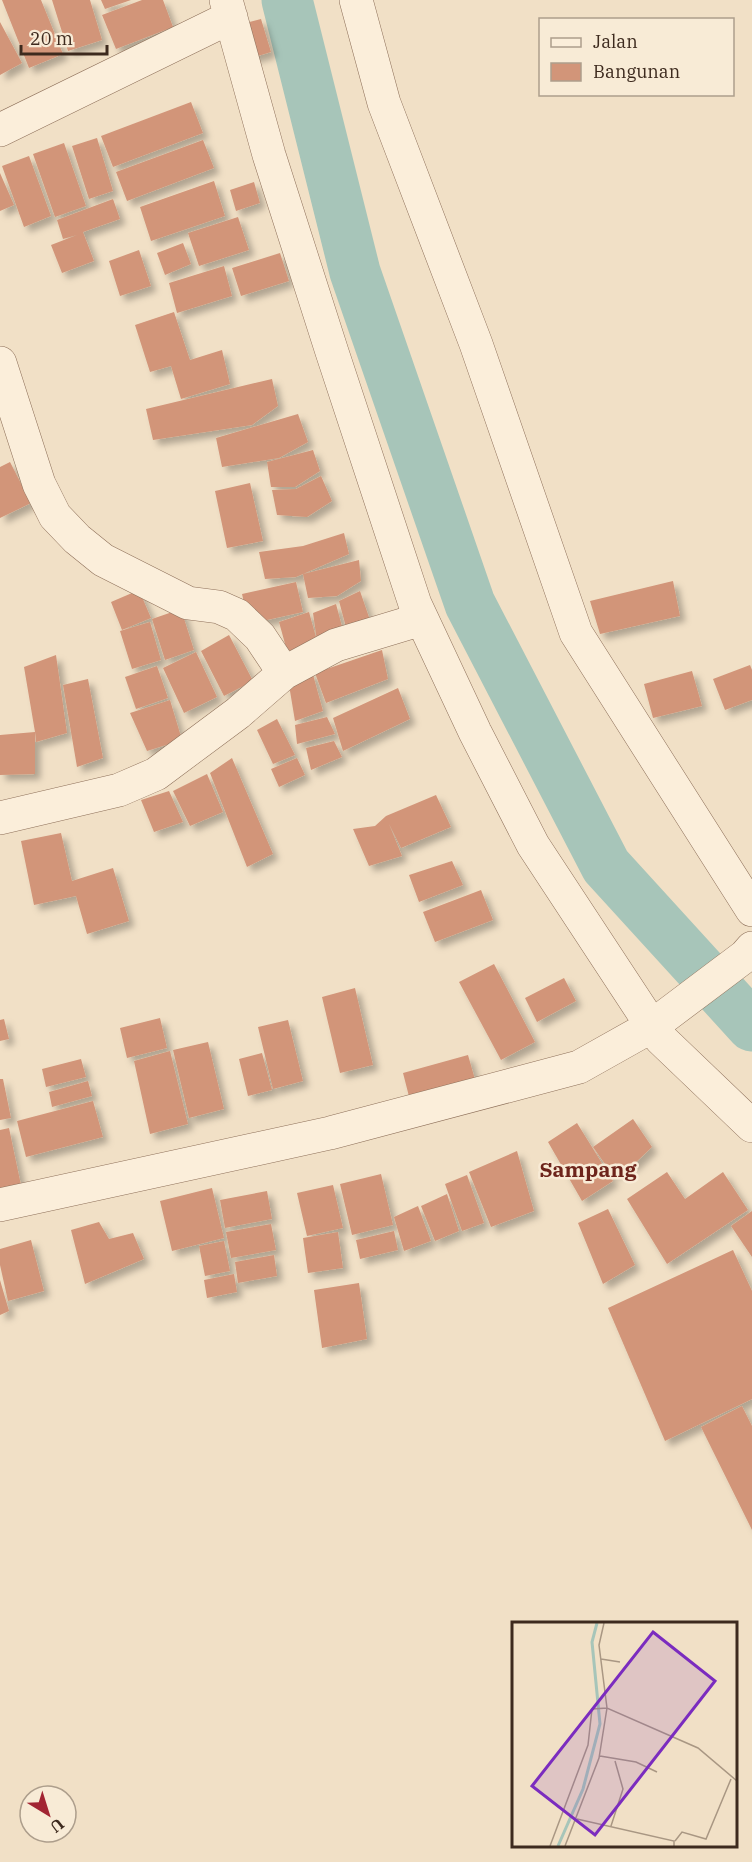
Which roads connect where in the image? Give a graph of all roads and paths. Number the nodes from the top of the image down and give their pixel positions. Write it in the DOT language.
graph roads {
  1 [pos="356,0"];
  2 [pos="228,8"];
  3 [pos="0,130"];
  4 [pos="0,363"];
  5 [pos="422,619"];
  6 [pos="284,673"];
  7 [pos="0,818"];
  8 [pos="752,910"];
  9 [pos="748,952"];
  10 [pos="652,1026"];
  11 [pos="752,1126"];
  12 [pos="0,1205"];
  1 -- 8 [label="street"];
  2 -- 3 [label="street"];
  2 -- 5 [label="street"];
  4 -- 6 [label="street"];
  5 -- 6 [label="street"];
  5 -- 10 [label="street"];
  6 -- 7 [label="street"];
  9 -- 10 [label="street"];
  10 -- 11 [label="street"];
  10 -- 12 [label="street"];
}
